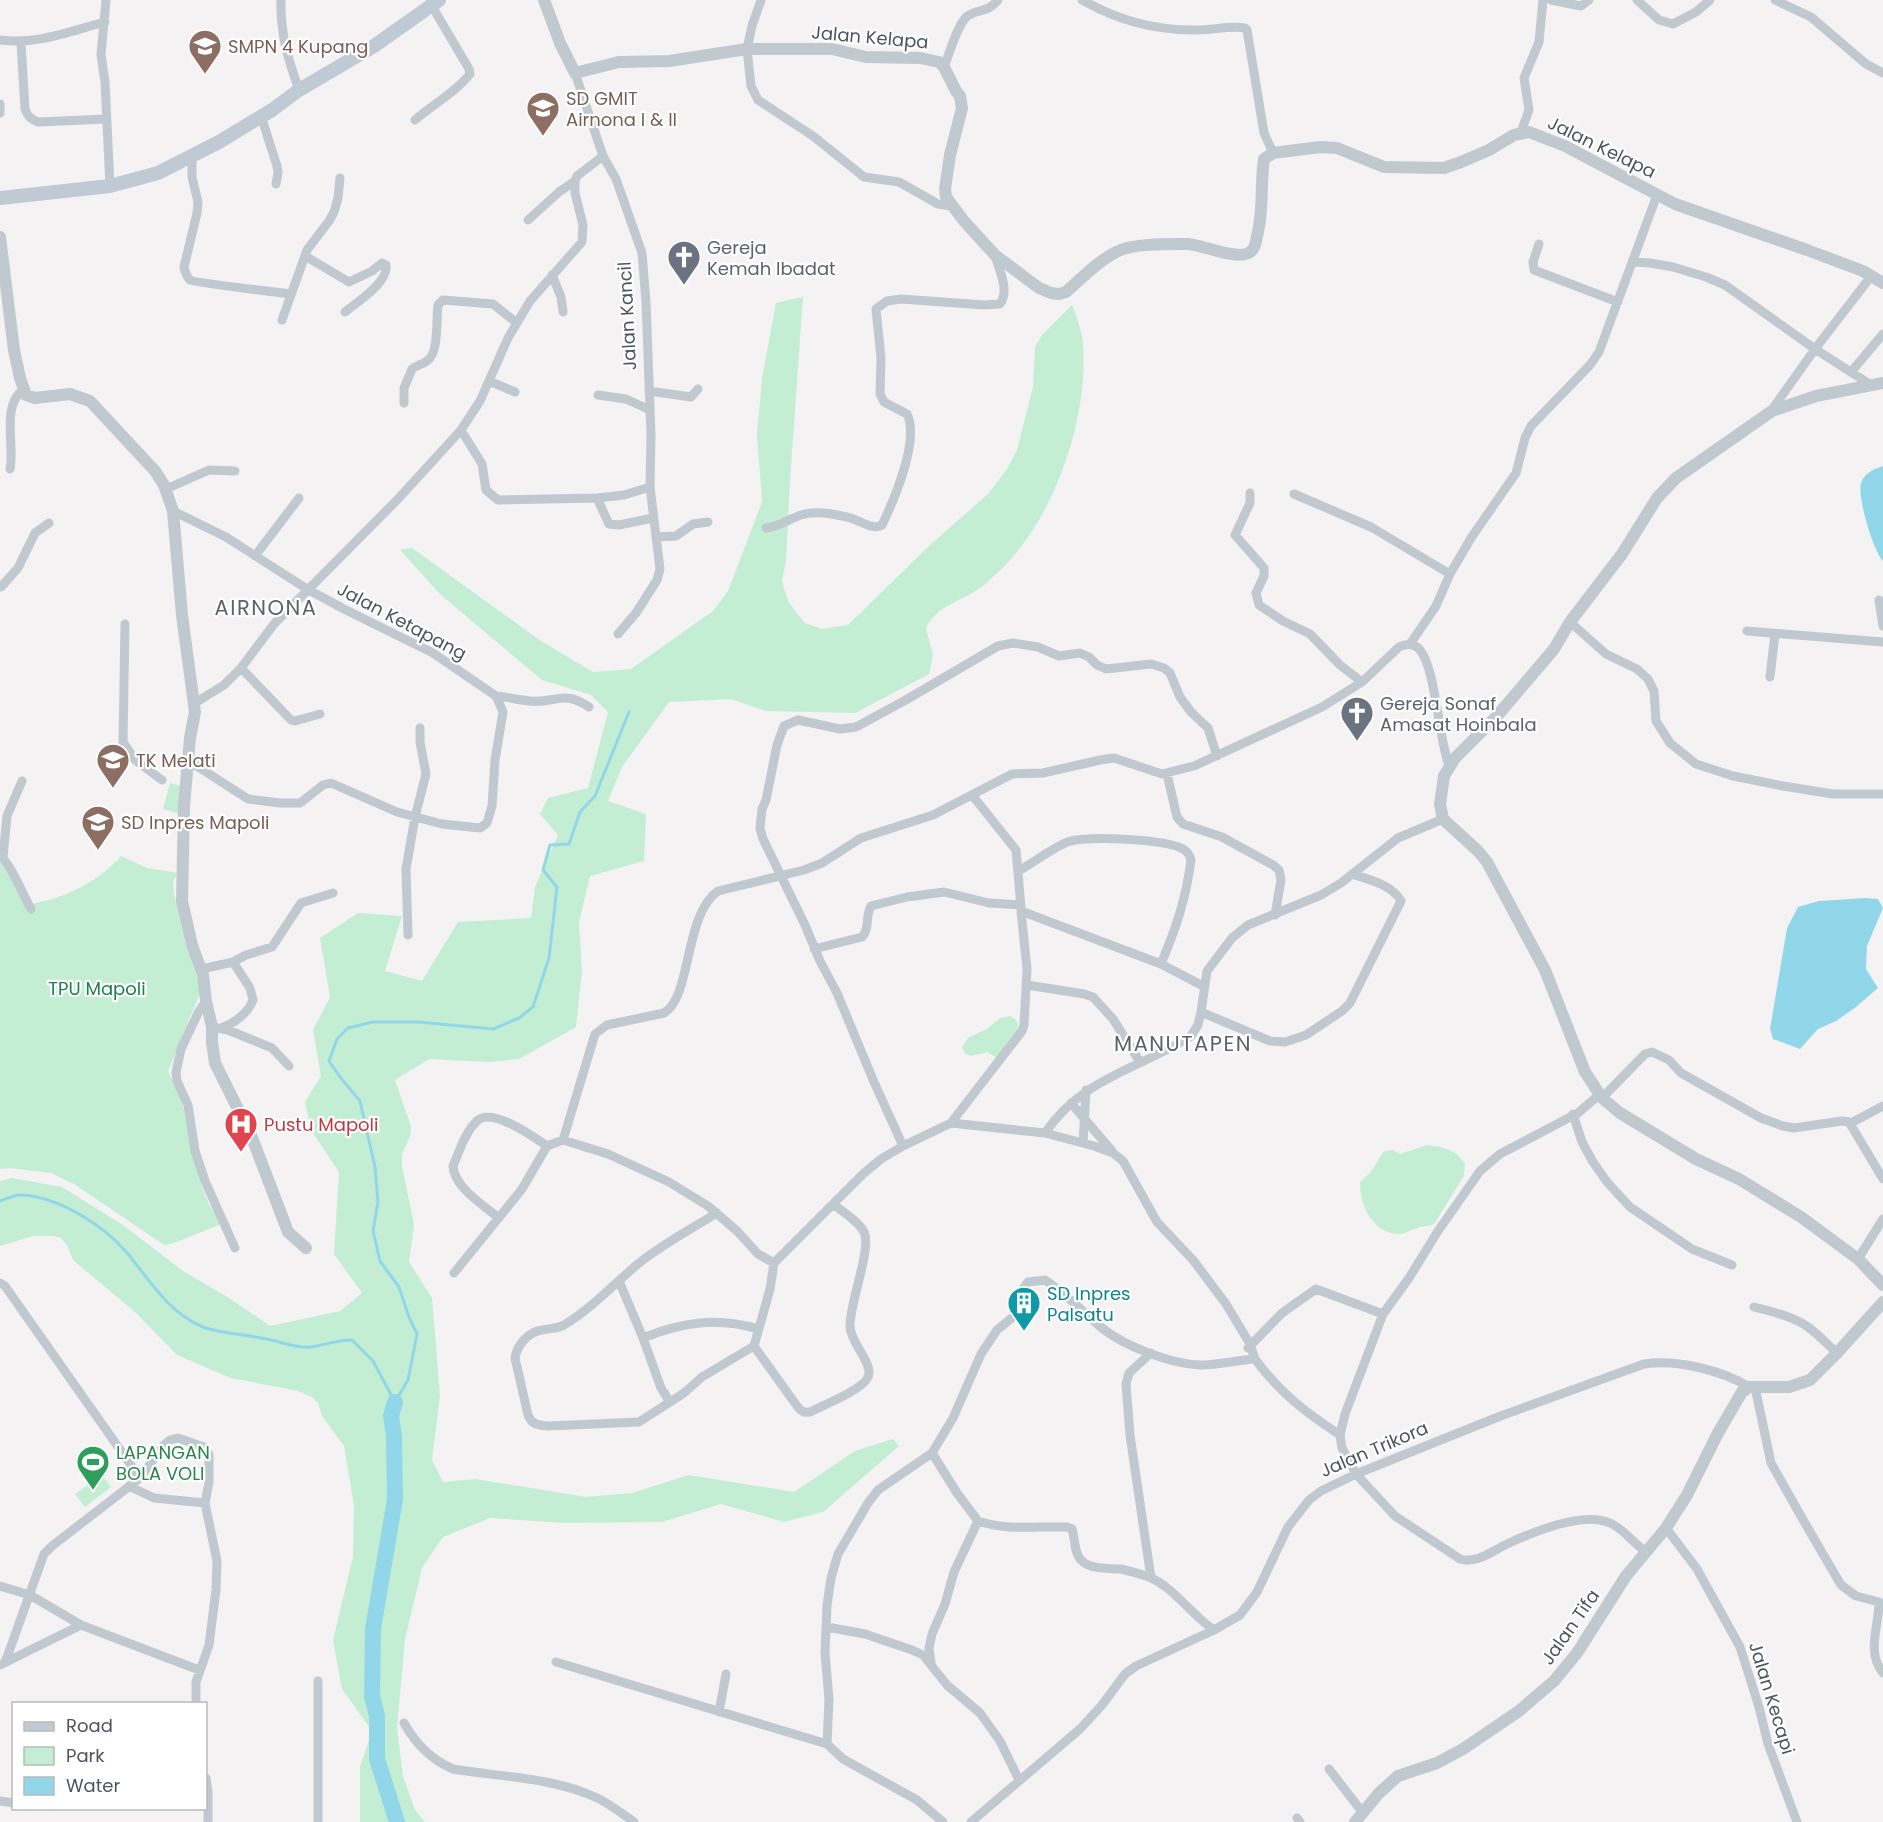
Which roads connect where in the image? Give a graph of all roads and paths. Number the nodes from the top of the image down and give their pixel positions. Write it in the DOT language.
graph roads {
  1 [pos="106,0"];
  2 [pos="281,0"];
  3 [pos="544,0"];
  4 [pos="761,0"];
  5 [pos="998,0"];
  6 [pos="1082,0"];
  7 [pos="1543,0"];
  8 [pos="1551,0"];
  9 [pos="1589,0"];
  10 [pos="1637,0"];
  11 [pos="1710,0"];
  12 [pos="1775,0"];
  13 [pos="436,3"];
  14 [pos="105,22"];
  15 [pos="0,40"];
  16 [pos="21,43"];
  17 [pos="747,49"];
  18 [pos="944,67"];
  19 [pos="575,73"];
  20 [pos="1883,73"];
  21 [pos="299,90"];
  22 [pos="0,104"];
  23 [pos="0,113"];
  24 [pos="261,116"];
  25 [pos="107,119"];
  26 [pos="415,120"];
  27 [pos="1521,132"];
  28 [pos="1273,153"];
  29 [pos="192,154"];
  30 [pos="603,156"];
  31 [pos="339,178"];
  32 [pos="575,181"];
  33 [pos="276,184"];
  34 [pos="110,186"];
  35 [pos="1657,195"];
  36 [pos="0,198"];
  37 [pos="951,206"];
  38 [pos="528,220"];
  39 [pos="0,237"];
  40 [pos="1539,244"];
  41 [pos="994,255"];
  42 [pos="305,256"];
  43 [pos="1634,262"];
  44 [pos="552,275"];
  45 [pos="1872,275"];
  46 [pos="1883,283"];
  47 [pos="291,294"];
  48 [pos="1618,302"];
  49 [pos="345,312"];
  50 [pos="563,312"];
  51 [pos="282,320"];
  52 [pos="517,323"];
  53 [pos="1883,334"];
  54 [pos="1815,349"];
  55 [pos="1851,372"];
  56 [pos="489,381"];
  57 [pos="1877,384"];
  58 [pos="698,389"];
  59 [pos="23,390"];
  60 [pos="648,391"];
  61 [pos="515,392"];
  62 [pos="598,395"];
  63 [pos="404,403"];
  64 [pos="650,410"];
  65 [pos="1770,413"];
  66 [pos="461,430"];
  67 [pos="10,469"];
  68 [pos="235,471"];
  69 [pos="650,487"];
  70 [pos="166,489"];
  71 [pos="1250,493"];
  72 [pos="1294,494"];
  73 [pos="299,498"];
  74 [pos="597,498"];
  75 [pos="173,511"];
  76 [pos="653,518"];
  77 [pos="708,522"];
  78 [pos="49,523"];
  79 [pos="766,528"];
  80 [pos="656,537"];
  81 [pos="255,556"];
  82 [pos="1450,574"];
  83 [pos="0,585"];
  84 [pos="307,589"];
  85 [pos="0,593"];
  86 [pos="1879,600"];
  87 [pos="1570,622"];
  88 [pos="125,624"];
  89 [pos="1883,626"];
  90 [pos="1747,631"];
  91 [pos="1775,633"];
  92 [pos="618,634"];
  93 [pos="1883,642"];
  94 [pos="1410,644"];
  95 [pos="241,668"];
  96 [pos="1770,677"];
  97 [pos="1362,682"];
  98 [pos="496,696"];
  99 [pos="195,703"];
  100 [pos="590,707"];
  101 [pos="320,714"];
  102 [pos="420,728"];
  103 [pos="1217,756"];
  104 [pos="189,761"];
  105 [pos="1449,765"];
  106 [pos="1167,774"];
  107 [pos="162,780"];
  108 [pos="22,781"];
  109 [pos="1883,794"];
  110 [pos="972,795"];
  111 [pos="415,817"];
  112 [pos="1443,819"];
  113 [pos="1,857"];
  114 [pos="1018,871"];
  115 [pos="1352,874"];
  116 [pos="781,876"];
  117 [pos="333,893"];
  118 [pos="1021,908"];
  119 [pos="31,909"];
  120 [pos="1275,915"];
  121 [pos="408,935"];
  122 [pos="814,949"];
  123 [pos="234,962"];
  124 [pos="1161,964"];
  125 [pos="202,969"];
  126 [pos="1027,985"];
  127 [pos="1203,986"];
  128 [pos="206,1001"];
  129 [pos="1201,1012"];
  130 [pos="216,1027"];
  131 [pos="1140,1062"];
  132 [pos="289,1066"];
  133 [pos="1086,1090"];
  134 [pos="1601,1096"];
  135 [pos="1071,1103"];
  136 [pos="1883,1106"];
  137 [pos="1573,1114"];
  138 [pos="1084,1119"];
  139 [pos="951,1123"];
  140 [pos="1851,1123"];
  141 [pos="1046,1133"];
  142 [pos="562,1140"];
  143 [pos="1083,1143"];
  144 [pos="547,1146"];
  145 [pos="903,1146"];
  146 [pos="1113,1153"];
  147 [pos="1883,1179"];
  148 [pos="833,1204"];
  149 [pos="717,1213"];
  150 [pos="499,1218"];
  151 [pos="1883,1219"];
  152 [pos="235,1248"];
  153 [pos="306,1248"];
  154 [pos="1858,1259"];
  155 [pos="774,1263"];
  156 [pos="1732,1265"];
  157 [pos="454,1273"];
  158 [pos="619,1281"];
  159 [pos="0,1283"];
  160 [pos="1883,1285"];
  161 [pos="1883,1302"];
  162 [pos="1754,1307"];
  163 [pos="1383,1314"];
  164 [pos="758,1329"];
  165 [pos="643,1338"];
  166 [pos="1250,1344"];
  167 [pos="754,1346"];
  168 [pos="1151,1353"];
  169 [pos="1837,1353"];
  170 [pos="1244,1359"];
  171 [pos="1255,1359"];
  172 [pos="1752,1387"];
  173 [pos="670,1402"];
  174 [pos="1340,1435"];
  175 [pos="932,1453"];
  176 [pos="1356,1474"];
  177 [pos="140,1478"];
  178 [pos="129,1486"];
  179 [pos="205,1503"];
  180 [pos="978,1521"];
  181 [pos="1666,1528"];
  182 [pos="1645,1551"];
  183 [pos="1150,1578"];
  184 [pos="0,1586"];
  185 [pos="30,1596"];
  186 [pos="81,1625"];
  187 [pos="827,1627"];
  188 [pos="1214,1630"];
  189 [pos="3,1662"];
  190 [pos="556,1662"];
  191 [pos="931,1663"];
  192 [pos="199,1670"];
  193 [pos="1883,1673"];
  194 [pos="726,1674"];
  195 [pos="318,1680"];
  196 [pos="196,1702"];
  197 [pos="719,1712"];
  198 [pos="404,1723"];
  199 [pos="827,1744"];
  200 [pos="1329,1769"];
  201 [pos="1019,1780"];
  202 [pos="207,1792"];
  203 [pos="1359,1817"];
  204 [pos="208,1822"];
  205 [pos="318,1822"];
  206 [pos="634,1822"];
  207 [pos="943,1822"];
  208 [pos="971,1822"];
  209 [pos="1797,1822"];
  1 -- 14 [label="street"];
  2 -- 21 [label="street"];
  3 -- 19 [label="street, Jalan Kancil"];
  4 -- 17 [label="street"];
  5 -- 18 [label="street"];
  6 -- 28 [label="street"];
  7 -- 27 [label="street"];
  8 -- 9 [label="street"];
  10 -- 11 [label="street"];
  12 -- 20 [label="street"];
  13 -- 21 [label="main road"];
  13 -- 26 [label="street"];
  14 -- 16 [label="street"];
  14 -- 25 [label="street"];
  15 -- 16 [label="street"];
  16 -- 25 [label="street"];
  17 -- 18 [label="street, Jalan Kelapa"];
  17 -- 19 [label="street, Jalan Kelapa"];
  17 -- 37 [label="street"];
  18 -- 37 [label="street, Jalan Kelapa"];
  19 -- 30 [label="street, Jalan Kancil"];
  21 -- 24 [label="main road"];
  22 -- 23 [label="street"];
  24 -- 29 [label="main road"];
  24 -- 33 [label="street"];
  25 -- 34 [label="street"];
  27 -- 28 [label="street, Jalan Kelapa"];
  27 -- 35 [label="street, Jalan Kelapa"];
  28 -- 41 [label="street"];
  29 -- 34 [label="main road"];
  29 -- 47 [label="street"];
  30 -- 32 [label="street"];
  30 -- 60 [label="street, Jalan Kancil"];
  31 -- 42 [label="street"];
  32 -- 38 [label="street"];
  32 -- 44 [label="street"];
  34 -- 36 [label="main road"];
  35 -- 43 [label="street"];
  35 -- 45 [label="street, Jalan Kelapa"];
  37 -- 41 [label="street"];
  39 -- 59 [label="street"];
  40 -- 48 [label="street"];
  41 -- 79 [label="street"];
  42 -- 47 [label="street"];
  42 -- 49 [label="street"];
  43 -- 48 [label="street"];
  43 -- 54 [label="street"];
  44 -- 50 [label="street"];
  44 -- 52 [label="street"];
  45 -- 46 [label="street, Jalan Kelapa"];
  45 -- 54 [label="street"];
  47 -- 51 [label="street"];
  48 -- 82 [label="street"];
  52 -- 56 [label="street"];
  52 -- 63 [label="street"];
  53 -- 55 [label="street"];
  54 -- 55 [label="street"];
  54 -- 65 [label="street"];
  55 -- 57 [label="street"];
  56 -- 61 [label="street"];
  56 -- 66 [label="street"];
  57 -- 65 [label="street"];
  58 -- 60 [label="street"];
  59 -- 67 [label="street"];
  59 -- 70 [label="street"];
  60 -- 64 [label="street, Jalan Kancil"];
  62 -- 64 [label="street"];
  64 -- 69 [label="street, Jalan Kancil"];
  65 -- 87 [label="street"];
  66 -- 74 [label="street"];
  66 -- 84 [label="street"];
  68 -- 70 [label="street"];
  69 -- 74 [label="street"];
  69 -- 76 [label="street, Jalan Kancil"];
  70 -- 75 [label="street"];
  71 -- 97 [label="street"];
  72 -- 82 [label="street"];
  73 -- 81 [label="street"];
  74 -- 76 [label="street"];
  75 -- 81 [label="street, Jalan Ketapang"];
  75 -- 99 [label="street"];
  76 -- 80 [label="street, Jalan Kancil"];
  77 -- 80 [label="street"];
  78 -- 83 [label="street"];
  80 -- 92 [label="street, Jalan Kancil"];
  81 -- 84 [label="street, Jalan Ketapang"];
  82 -- 94 [label="street"];
  83 -- 85 [label="street"];
  84 -- 95 [label="street"];
  84 -- 98 [label="street, Jalan Ketapang"];
  86 -- 89 [label="street"];
  87 -- 105 [label="street"];
  87 -- 109 [label="street"];
  88 -- 107 [label="street"];
  90 -- 91 [label="street"];
  91 -- 93 [label="street"];
  91 -- 96 [label="street"];
  94 -- 97 [label="street"];
  94 -- 105 [label="street"];
  95 -- 99 [label="street"];
  95 -- 101 [label="street"];
  97 -- 103 [label="street"];
  98 -- 100 [label="street"];
  98 -- 111 [label="street"];
  99 -- 104 [label="street"];
  102 -- 111 [label="street"];
  103 -- 106 [label="street"];
  103 -- 116 [label="street"];
  104 -- 111 [label="street"];
  104 -- 125 [label="street"];
  105 -- 112 [label="street"];
  106 -- 110 [label="street"];
  106 -- 120 [label="street"];
  108 -- 113 [label="street"];
  110 -- 114 [label="street"];
  110 -- 116 [label="street"];
  111 -- 121 [label="street"];
  112 -- 115 [label="street"];
  112 -- 134 [label="street"];
  113 -- 119 [label="street"];
  114 -- 118 [label="street"];
  114 -- 124 [label="street"];
  115 -- 120 [label="street"];
  115 -- 129 [label="street"];
  116 -- 122 [label="street"];
  116 -- 142 [label="street"];
  117 -- 123 [label="street"];
  118 -- 122 [label="street"];
  118 -- 124 [label="street"];
  118 -- 126 [label="street"];
  120 -- 127 [label="street"];
  122 -- 145 [label="street"];
  123 -- 125 [label="street"];
  123 -- 130 [label="street"];
  124 -- 127 [label="street"];
  125 -- 128 [label="street"];
  126 -- 131 [label="street"];
  126 -- 139 [label="street"];
  127 -- 129 [label="street"];
  128 -- 130 [label="street"];
  128 -- 152 [label="street"];
  129 -- 131 [label="street"];
  130 -- 132 [label="street"];
  130 -- 153 [label="street"];
  131 -- 133 [label="street"];
  133 -- 135 [label="street"];
  133 -- 138 [label="street"];
  134 -- 137 [label="street"];
  134 -- 140 [label="street"];
  134 -- 154 [label="street"];
  135 -- 138 [label="street"];
  135 -- 141 [label="street"];
  136 -- 140 [label="street"];
  137 -- 156 [label="street"];
  137 -- 163 [label="street"];
  138 -- 143 [label="street"];
  138 -- 146 [label="street"];
  139 -- 141 [label="street"];
  139 -- 145 [label="street"];
  140 -- 147 [label="street"];
  141 -- 143 [label="street"];
  142 -- 144 [label="street"];
  142 -- 149 [label="street"];
  143 -- 146 [label="street"];
  144 -- 150 [label="street"];
  144 -- 150 [label="street"];
  145 -- 148 [label="street"];
  146 -- 166 [label="street"];
  148 -- 155 [label="street"];
  148 -- 167 [label="street"];
  149 -- 155 [label="street"];
  149 -- 158 [label="street"];
  150 -- 157 [label="street"];
  151 -- 154 [label="street"];
  154 -- 160 [label="street"];
  155 -- 164 [label="street"];
  158 -- 165 [label="street"];
  158 -- 173 [label="street"];
  159 -- 177 [label="street"];
  161 -- 169 [label="street, Jalan Trikora"];
  162 -- 169 [label="street"];
  163 -- 166 [label="street"];
  163 -- 174 [label="street"];
  164 -- 165 [label="street"];
  164 -- 167 [label="street"];
  165 -- 173 [label="street"];
  166 -- 170 [label="street"];
  166 -- 171 [label="street"];
  167 -- 173 [label="street"];
  168 -- 170 [label="street"];
  168 -- 175 [label="street"];
  168 -- 183 [label="street"];
  169 -- 172 [label="street, Jalan Trikora"];
  170 -- 171 [label="street"];
  171 -- 174 [label="street"];
  172 -- 176 [label="street, Jalan Trikora"];
  172 -- 181 [label="street, Jalan Tifa"];
  172 -- 193 [label="street"];
  174 -- 176 [label="street"];
  175 -- 180 [label="street"];
  175 -- 187 [label="street"];
  176 -- 182 [label="street"];
  176 -- 188 [label="street, Jalan Trikora"];
  177 -- 178 [label="street"];
  177 -- 179 [label="street"];
  178 -- 179 [label="street"];
  178 -- 185 [label="street"];
  179 -- 192 [label="street"];
  180 -- 183 [label="street"];
  180 -- 191 [label="street"];
  181 -- 182 [label="street, Jalan Tifa"];
  181 -- 209 [label="street, Jalan Kecapi"];
  182 -- 203 [label="street, Jalan Tifa"];
  183 -- 188 [label="street"];
  184 -- 185 [label="street"];
  185 -- 186 [label="street"];
  185 -- 189 [label="street"];
  186 -- 189 [label="street"];
  186 -- 192 [label="street"];
  187 -- 191 [label="street"];
  187 -- 199 [label="street"];
  188 -- 201 [label="street, Jalan Trikora"];
  190 -- 197 [label="street"];
  191 -- 201 [label="street"];
  192 -- 196 [label="street"];
  194 -- 197 [label="street"];
  195 -- 205 [label="street"];
  197 -- 199 [label="street"];
  198 -- 206 [label="street"];
  199 -- 207 [label="street"];
  200 -- 203 [label="street"];
  201 -- 208 [label="street, Jalan Trikora"];
  202 -- 204 [label="street"];
}
